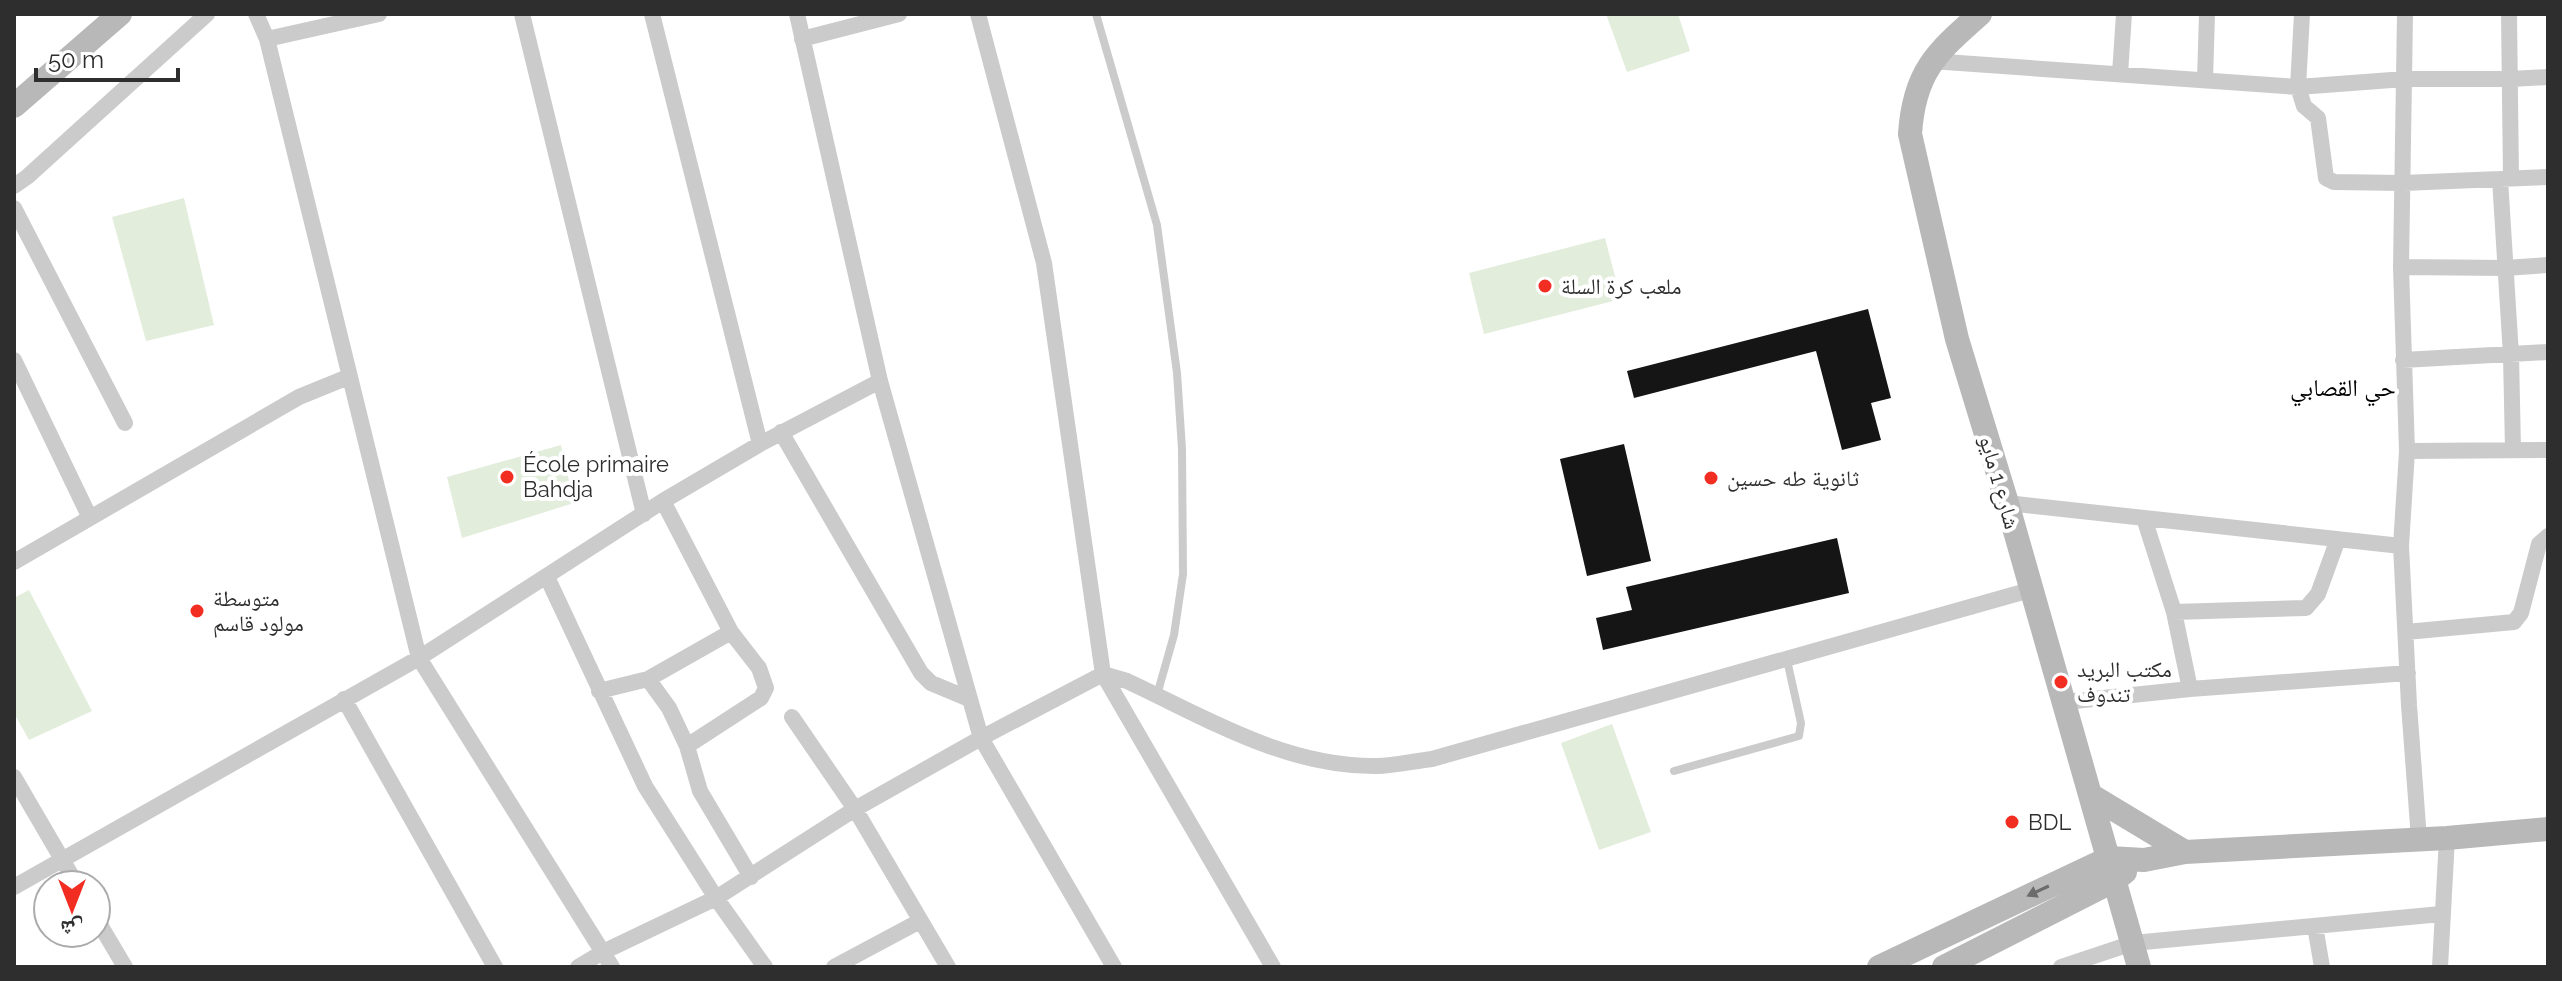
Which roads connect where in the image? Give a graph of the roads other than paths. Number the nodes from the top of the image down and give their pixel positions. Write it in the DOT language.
graph roads {
  1 [pos="120,14"];
  2 [pos="207,14"];
  3 [pos="256,14"];
  4 [pos="379,14"];
  5 [pos="522,14"];
  6 [pos="652,14"];
  7 [pos="797,14"];
  8 [pos="899,14"];
  9 [pos="978,14"];
  10 [pos="1096,14"];
  11 [pos="1980,14"];
  12 [pos="2124,14"];
  13 [pos="2207,14"];
  14 [pos="2302,14"];
  15 [pos="2405,14"];
  16 [pos="2509,14"];
  17 [pos="267,39"];
  18 [pos="802,39"];
  19 [pos="1931,61"];
  20 [pos="2120,74"];
  21 [pos="2548,77"];
  22 [pos="2405,79"];
  23 [pos="2511,79"];
  24 [pos="2205,80"];
  25 [pos="2298,87"];
  26 [pos="14,106"];
  27 [pos="2548,177"];
  28 [pos="2506,178"];
  29 [pos="2403,183"];
  30 [pos="14,186"];
  31 [pos="14,208"];
  32 [pos="2548,265"];
  33 [pos="2401,267"];
  34 [pos="2505,268"];
  35 [pos="2548,352"];
  36 [pos="2511,355"];
  37 [pos="14,360"];
  38 [pos="2403,360"];
  39 [pos="348,377"];
  40 [pos="880,381"];
  41 [pos="125,423"];
  42 [pos="781,432"];
  43 [pos="760,444"];
  44 [pos="2513,449"];
  45 [pos="2548,450"];
  46 [pos="2407,451"];
  47 [pos="663,501"];
  48 [pos="2007,503"];
  49 [pos="644,514"];
  50 [pos="90,518"];
  51 [pos="2144,518"];
  52 [pos="2548,536"];
  53 [pos="2338,539"];
  54 [pos="2401,546"];
  55 [pos="14,562"];
  56 [pos="547,577"];
  57 [pos="2030,590"];
  58 [pos="2174,612"];
  59 [pos="731,632"];
  60 [pos="2406,632"];
  61 [pos="419,658"];
  62 [pos="1787,660"];
  63 [pos="2408,673"];
  64 [pos="1103,674"];
  65 [pos="648,679"];
  66 [pos="2190,689"];
  67 [pos="599,691"];
  68 [pos="1157,695"];
  69 [pos="967,698"];
  70 [pos="344,699"];
  71 [pos="2065,702"];
  72 [pos="792,717"];
  73 [pos="981,738"];
  74 [pos="687,746"];
  75 [pos="1674,771"];
  76 [pos="14,777"];
  77 [pos="2092,796"];
  78 [pos="855,809"];
  79 [pos="2548,829"];
  80 [pos="2447,838"];
  81 [pos="2419,839"];
  82 [pos="2185,852"];
  83 [pos="62,860"];
  84 [pos="67,869"];
  85 [pos="2112,869"];
  86 [pos="751,877"];
  87 [pos="14,887"];
  88 [pos="716,898"];
  89 [pos="2441,914"];
  90 [pos="920,921"];
  91 [pos="2315,926"];
  92 [pos="1929,941"];
  93 [pos="112,945"];
  94 [pos="2136,955"];
  95 [pos="607,960"];
  96 [pos="125,967"];
  97 [pos="495,967"];
  98 [pos="578,967"];
  99 [pos="765,967"];
  100 [pos="834,967"];
  101 [pos="948,967"];
  102 [pos="1114,967"];
  103 [pos="1273,967"];
  104 [pos="1879,967"];
  105 [pos="1938,967"];
  106 [pos="1944,967"];
  107 [pos="2061,967"];
  108 [pos="2322,967"];
  109 [pos="2440,967"];
  1 -- 26 [label="main road"];
  2 -- 30 [label="street"];
  3 -- 17 [label="street"];
  4 -- 17 [label="street"];
  5 -- 49 [label="street"];
  6 -- 43 [label="street"];
  7 -- 18 [label="street"];
  8 -- 18 [label="street"];
  9 -- 64 [label="street"];
  10 -- 68 [label="lane"];
  11 -- 19 [label="main road, شارع 1 مايو"];
  12 -- 20 [label="street"];
  13 -- 24 [label="street"];
  14 -- 25 [label="street"];
  15 -- 22 [label="street"];
  16 -- 23 [label="street"];
  17 -- 39 [label="street"];
  18 -- 40 [label="street"];
  19 -- 20 [label="street"];
  19 -- 48 [label="main road, شارع 1 مايو"];
  20 -- 24 [label="street"];
  21 -- 23 [label="street"];
  22 -- 23 [label="street"];
  22 -- 25 [label="street"];
  22 -- 29 [label="street"];
  23 -- 28 [label="street"];
  24 -- 25 [label="street"];
  25 -- 29 [label="street"];
  27 -- 28 [label="street"];
  28 -- 29 [label="street"];
  28 -- 34 [label="street"];
  29 -- 33 [label="street"];
  31 -- 41 [label="street"];
  32 -- 34 [label="street"];
  33 -- 34 [label="street"];
  33 -- 38 [label="street"];
  34 -- 36 [label="street"];
  35 -- 36 [label="street"];
  36 -- 38 [label="street"];
  36 -- 44 [label="street"];
  37 -- 50 [label="street"];
  38 -- 46 [label="street"];
  39 -- 50 [label="street"];
  39 -- 61 [label="street"];
  40 -- 42 [label="street"];
  40 -- 69 [label="street"];
  42 -- 43 [label="street"];
  42 -- 69 [label="street"];
  43 -- 47 [label="street"];
  44 -- 45 [label="street"];
  44 -- 46 [label="street"];
  46 -- 54 [label="street"];
  47 -- 49 [label="street"];
  47 -- 59 [label="street"];
  48 -- 51 [label="street"];
  48 -- 57 [label="main road, شارع 1 مايو"];
  49 -- 56 [label="street"];
  50 -- 55 [label="street"];
  51 -- 53 [label="street"];
  51 -- 58 [label="street"];
  52 -- 60 [label="street"];
  53 -- 54 [label="street"];
  53 -- 58 [label="street"];
  54 -- 60 [label="street"];
  56 -- 61 [label="street"];
  56 -- 67 [label="street"];
  57 -- 62 [label="street"];
  57 -- 71 [label="main road, شارع 1 مايو"];
  58 -- 66 [label="street"];
  59 -- 65 [label="street"];
  59 -- 74 [label="street"];
  60 -- 63 [label="street"];
  61 -- 70 [label="street"];
  61 -- 95 [label="street"];
  62 -- 68 [label="street"];
  62 -- 75 [label="lane"];
  63 -- 66 [label="street"];
  63 -- 81 [label="street"];
  64 -- 68 [label="street"];
  64 -- 73 [label="street"];
  64 -- 103 [label="street"];
  65 -- 67 [label="street"];
  65 -- 74 [label="street"];
  66 -- 71 [label="street"];
  67 -- 88 [label="street"];
  69 -- 73 [label="street"];
  70 -- 83 [label="street"];
  70 -- 97 [label="street"];
  71 -- 77 [label="main road, شارع 1 مايو"];
  72 -- 78 [label="street"];
  73 -- 78 [label="street"];
  73 -- 102 [label="street"];
  74 -- 86 [label="street"];
  76 -- 83 [label="street"];
  77 -- 82 [label="main road"];
  77 -- 85 [label="main road, شارع 1 مايو"];
  78 -- 86 [label="street"];
  78 -- 90 [label="street"];
  79 -- 80 [label="main road"];
  80 -- 81 [label="main road"];
  80 -- 89 [label="street"];
  81 -- 82 [label="main road"];
  82 -- 85 [label="main road"];
  83 -- 84 [label="street"];
  83 -- 87 [label="street"];
  85 -- 92 [label="main road, one-way"];
  85 -- 94 [label="main road, شارع 1 مايو"];
  85 -- 106 [label="main road"];
  86 -- 88 [label="street"];
  88 -- 95 [label="street"];
  88 -- 99 [label="street"];
  89 -- 91 [label="street"];
  89 -- 109 [label="street"];
  90 -- 100 [label="street"];
  90 -- 101 [label="street"];
  91 -- 94 [label="street"];
  91 -- 108 [label="street"];
  92 -- 104 [label="main road"];
  92 -- 105 [label="street"];
  93 -- 96 [label="street"];
  94 -- 107 [label="street"];
  95 -- 98 [label="street"];
}
